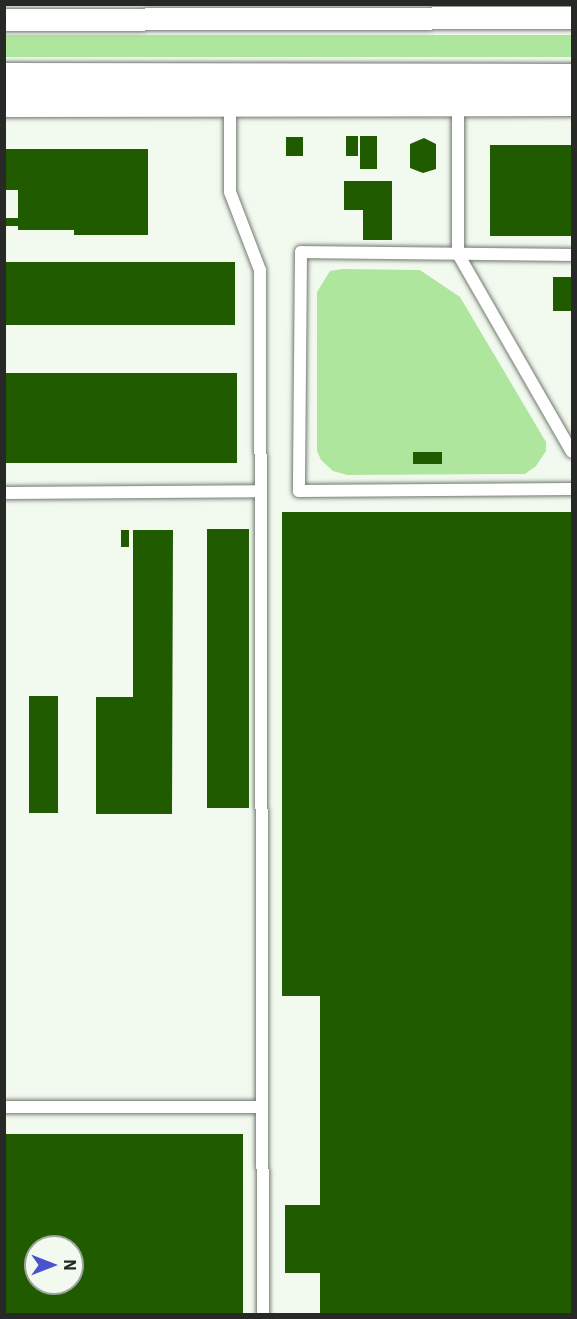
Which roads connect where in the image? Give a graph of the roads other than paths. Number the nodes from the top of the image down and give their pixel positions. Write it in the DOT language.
graph roads {
  1 [pos="573,18"];
  2 [pos="4,20"];
  3 [pos="4,77"];
  4 [pos="573,78"];
  5 [pos="458,90"];
  6 [pos="230,102"];
  7 [pos="573,102"];
  8 [pos="4,103"];
  9 [pos="458,254"];
  10 [pos="573,255"];
  11 [pos="573,452"];
  12 [pos="573,489"];
  13 [pos="260,491"];
  14 [pos="4,493"];
  15 [pos="4,1107"];
  16 [pos="262,1107"];
  17 [pos="263,1314"];
  1 -- 2 [label="street"];
  3 -- 5 [label="street"];
  4 -- 5 [label="street"];
  5 -- 6 [label="street"];
  5 -- 7 [label="street"];
  5 -- 9 [label="lane"];
  6 -- 8 [label="street"];
  6 -- 13 [label="lane"];
  9 -- 10 [label="lane"];
  9 -- 11 [label="lane"];
  9 -- 12 [label="lane"];
  13 -- 14 [label="lane"];
  13 -- 16 [label="lane"];
  15 -- 16 [label="lane"];
  16 -- 17 [label="lane"];
}
